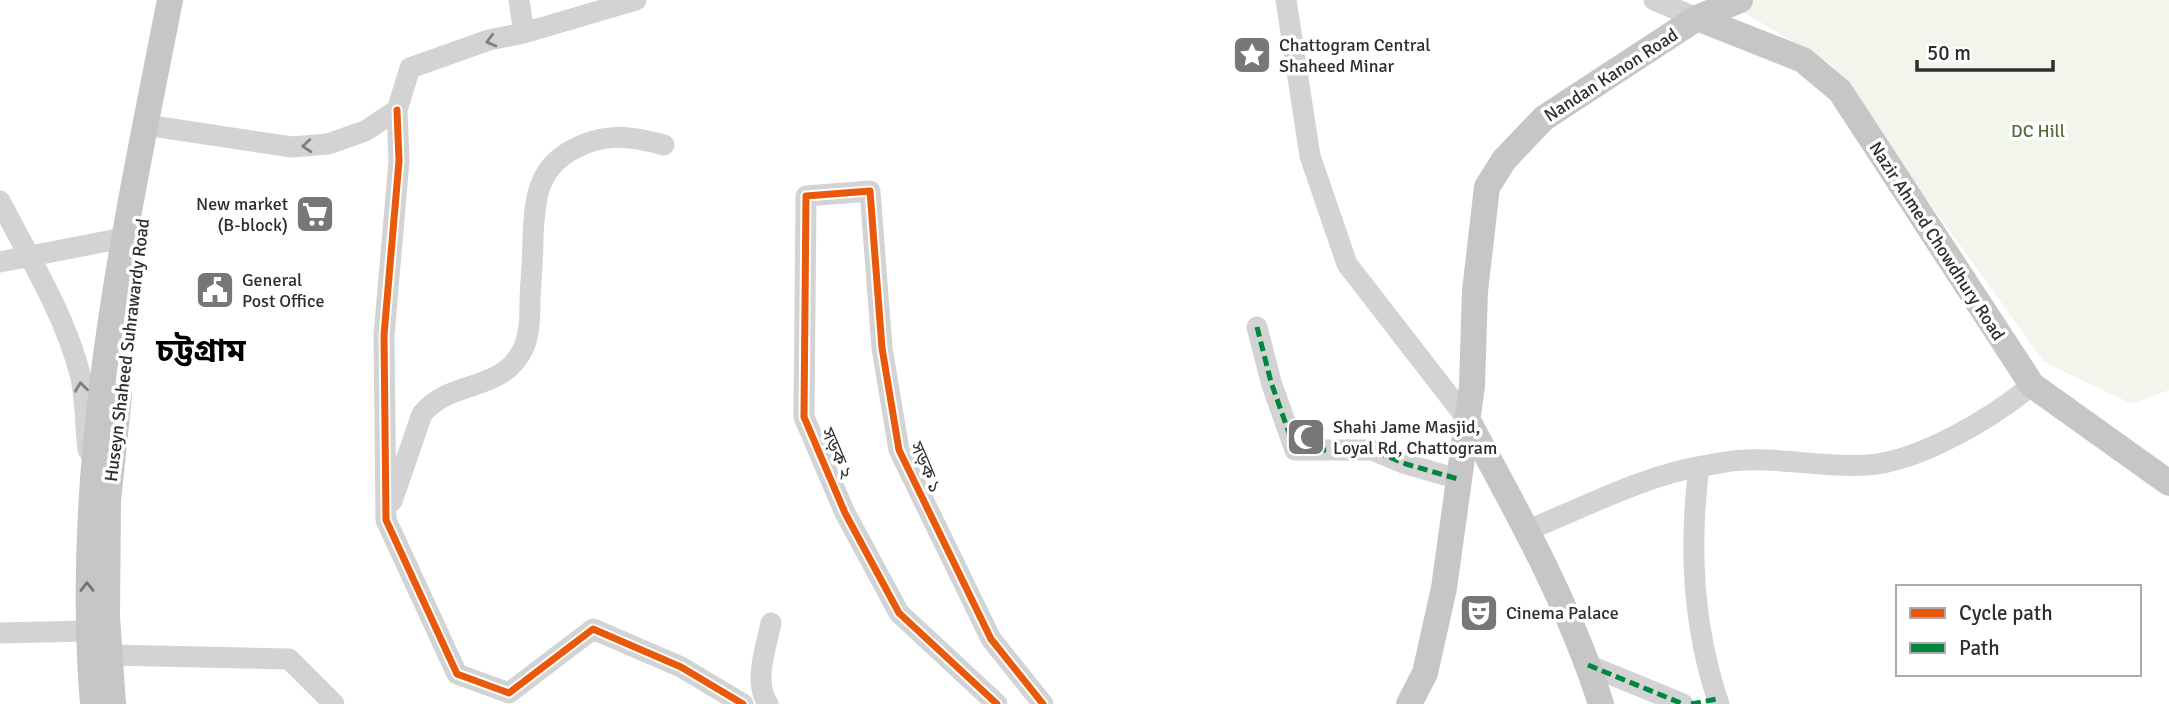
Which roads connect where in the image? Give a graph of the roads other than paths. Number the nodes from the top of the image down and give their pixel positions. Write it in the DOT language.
graph roads {
  1 [pos="170,0"];
  2 [pos="182,0"];
  3 [pos="519,0"];
  4 [pos="636,0"];
  5 [pos="1286,0"];
  6 [pos="1654,0"];
  7 [pos="1740,0"];
  8 [pos="1697,18"];
  9 [pos="524,33"];
  10 [pos="397,110"];
  11 [pos="159,127"];
  12 [pos="664,145"];
  13 [pos="846,194"];
  14 [pos="0,201"];
  15 [pos="123,238"];
  16 [pos="28,256"];
  17 [pos="0,262"];
  18 [pos="1256,327"];
  19 [pos="2032,385"];
  20 [pos="1466,419"];
  21 [pos="1699,467"];
  22 [pos="90,479"];
  23 [pos="1458,479"];
  24 [pos="2169,483"];
  25 [pos="387,520"];
  26 [pos="1528,530"];
  27 [pos="771,623"];
  28 [pos="87,631"];
  29 [pos="0,633"];
  30 [pos="110,655"];
  31 [pos="1588,665"];
  32 [pos="1423,692"];
  33 [pos="1718,701"];
  34 [pos="93,704"];
  35 [pos="113,704"];
  36 [pos="334,704"];
  37 [pos="743,704"];
  38 [pos="768,704"];
  39 [pos="997,704"];
  40 [pos="1043,704"];
  41 [pos="1409,704"];
  42 [pos="1601,704"];
  43 [pos="1684,704"];
  44 [pos="1691,704"];
  1 -- 15 [label="main road"];
  2 -- 11 [label="main road, Huseyn Shaheed Suhrawardy Road"];
  3 -- 9 [label="street"];
  4 -- 9 [label="street"];
  5 -- 20 [label="street"];
  6 -- 8 [label="street"];
  7 -- 8 [label="main road, Nandan Kanon Road"];
  8 -- 19 [label="main road, Nazir Ahmed Chowdhury Road"];
  8 -- 20 [label="main road, Nandan Kanon Road"];
  9 -- 10 [label="street, one-way"];
  10 -- 11 [label="street, one-way"];
  10 -- 25 [label="street"];
  11 -- 30 [label="main road, Huseyn Shaheed Suhrawardy Road"];
  12 -- 25 [label="street"];
  13 -- 39 [label="street, সড়ক ২"];
  13 -- 40 [label="street, সড়ক ১"];
  14 -- 16 [label="street"];
  15 -- 16 [label="street"];
  15 -- 22 [label="main road"];
  16 -- 17 [label="street"];
  22 -- 16 [label="street, one-way"];
  18 -- 23 [label="street"];
  19 -- 21 [label="street"];
  19 -- 24 [label="main road, Nazir Ahmed Chowdhury Road"];
  20 -- 23 [label="main road, Nandan Kanon Road"];
  20 -- 26 [label="main road"];
  21 -- 26 [label="street"];
  21 -- 33 [label="street"];
  28 -- 22 [label="main road, one-way"];
  23 -- 32 [label="main road, Nandan Kanon Road"];
  25 -- 37 [label="street"];
  26 -- 31 [label="main road"];
  27 -- 38 [label="street"];
  28 -- 29 [label="street"];
  28 -- 34 [label="main road"];
  30 -- 35 [label="main road, Huseyn Shaheed Suhrawardy Road"];
  30 -- 36 [label="street"];
  31 -- 42 [label="main road"];
  31 -- 43 [label="street"];
  32 -- 41 [label="main road, Nandan Kanon Road"];
  33 -- 44 [label="street"];
}
